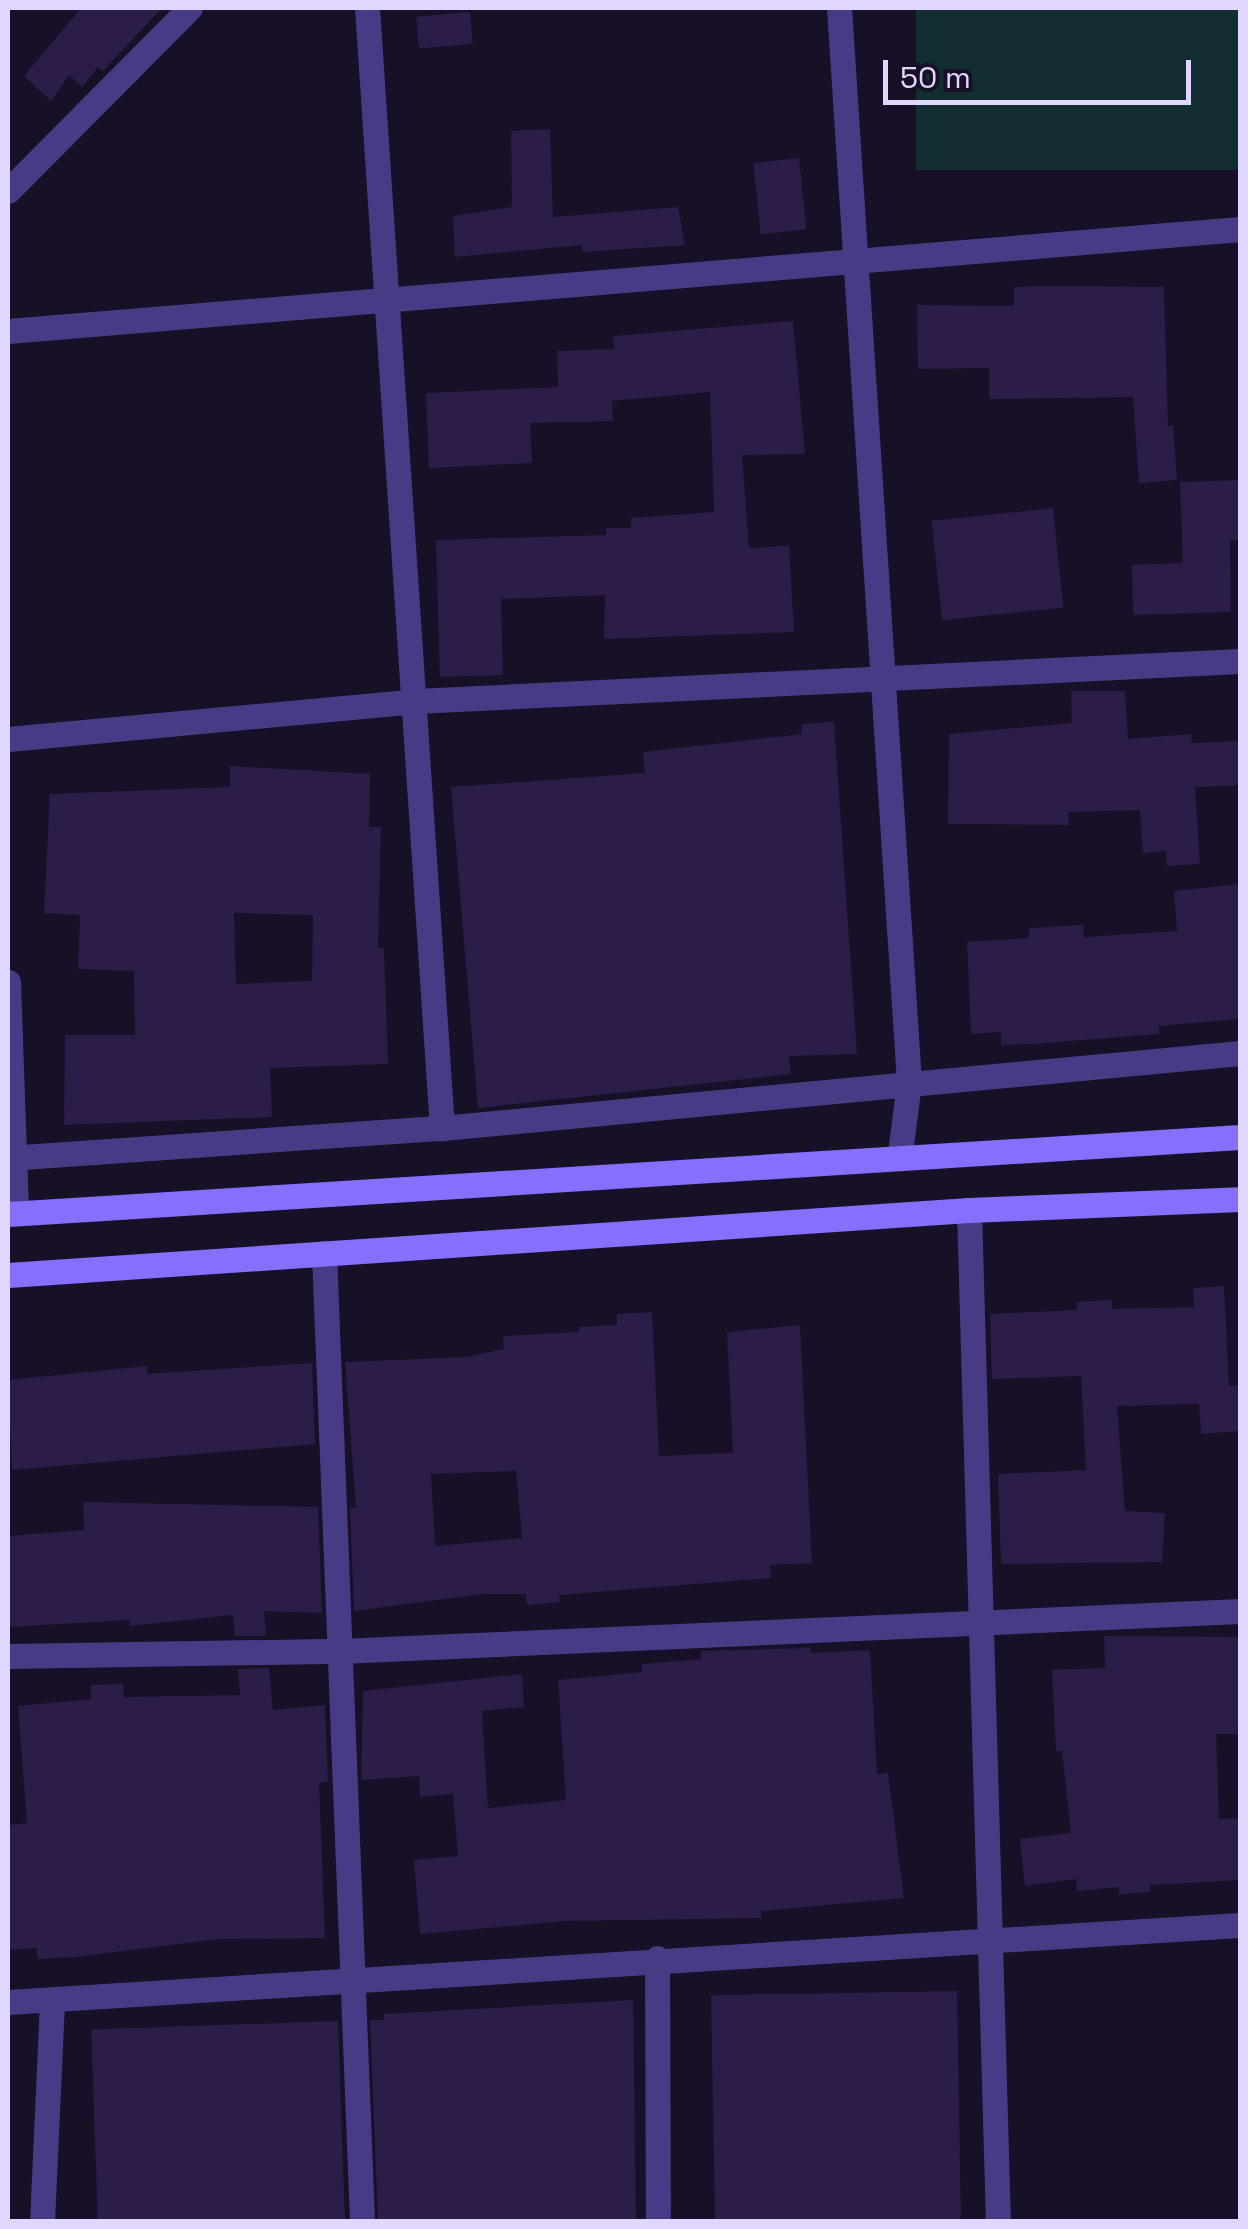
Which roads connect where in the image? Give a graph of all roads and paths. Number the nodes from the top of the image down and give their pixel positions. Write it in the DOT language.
graph roads {
  1 [pos="190,8"];
  2 [pos="367,8"];
  3 [pos="839,8"];
  4 [pos="8,191"];
  5 [pos="1240,228"];
  6 [pos="857,265"];
  7 [pos="386,303"];
  8 [pos="8,331"];
  9 [pos="1240,661"];
  10 [pos="887,682"];
  11 [pos="416,702"];
  12 [pos="8,739"];
  13 [pos="8,982"];
  14 [pos="1240,1053"];
  15 [pos="909,1082"];
  16 [pos="442,1128"];
  17 [pos="1240,1136"];
  18 [pos="900,1154"];
  19 [pos="10,1157"];
  20 [pos="1240,1200"];
  21 [pos="969,1210"];
  22 [pos="12,1214"];
  23 [pos="324,1254"];
  24 [pos="8,1276"];
  25 [pos="1240,1611"];
  26 [pos="982,1622"];
  27 [pos="340,1652"];
  28 [pos="8,1656"];
  29 [pos="1240,1924"];
  30 [pos="994,1939"];
  31 [pos="657,1958"];
  32 [pos="353,1981"];
  33 [pos="52,2000"];
  34 [pos="8,2002"];
  35 [pos="42,2222"];
  36 [pos="362,2222"];
  37 [pos="658,2222"];
  38 [pos="998,2222"];
  1 -- 4 [label="street"];
  2 -- 7 [label="street"];
  3 -- 6 [label="street"];
  5 -- 6 [label="street"];
  6 -- 7 [label="street"];
  6 -- 10 [label="street"];
  7 -- 8 [label="street"];
  7 -- 11 [label="street"];
  9 -- 10 [label="street"];
  10 -- 11 [label="street"];
  10 -- 15 [label="street"];
  11 -- 12 [label="street"];
  11 -- 16 [label="street"];
  13 -- 19 [label="street"];
  14 -- 15 [label="street"];
  15 -- 16 [label="street"];
  15 -- 18 [label="street"];
  16 -- 19 [label="street"];
  17 -- 18 [label="main road"];
  18 -- 22 [label="main road"];
  19 -- 22 [label="street"];
  20 -- 21 [label="main road"];
  21 -- 23 [label="main road"];
  21 -- 26 [label="street"];
  23 -- 24 [label="main road"];
  23 -- 27 [label="street"];
  25 -- 26 [label="street"];
  26 -- 27 [label="street"];
  26 -- 30 [label="street"];
  27 -- 28 [label="street"];
  27 -- 32 [label="street"];
  29 -- 30 [label="street"];
  30 -- 31 [label="street"];
  30 -- 38 [label="street"];
  31 -- 32 [label="street"];
  31 -- 37 [label="street"];
  32 -- 33 [label="street"];
  32 -- 36 [label="street"];
  33 -- 34 [label="street"];
  33 -- 35 [label="street"];
}
